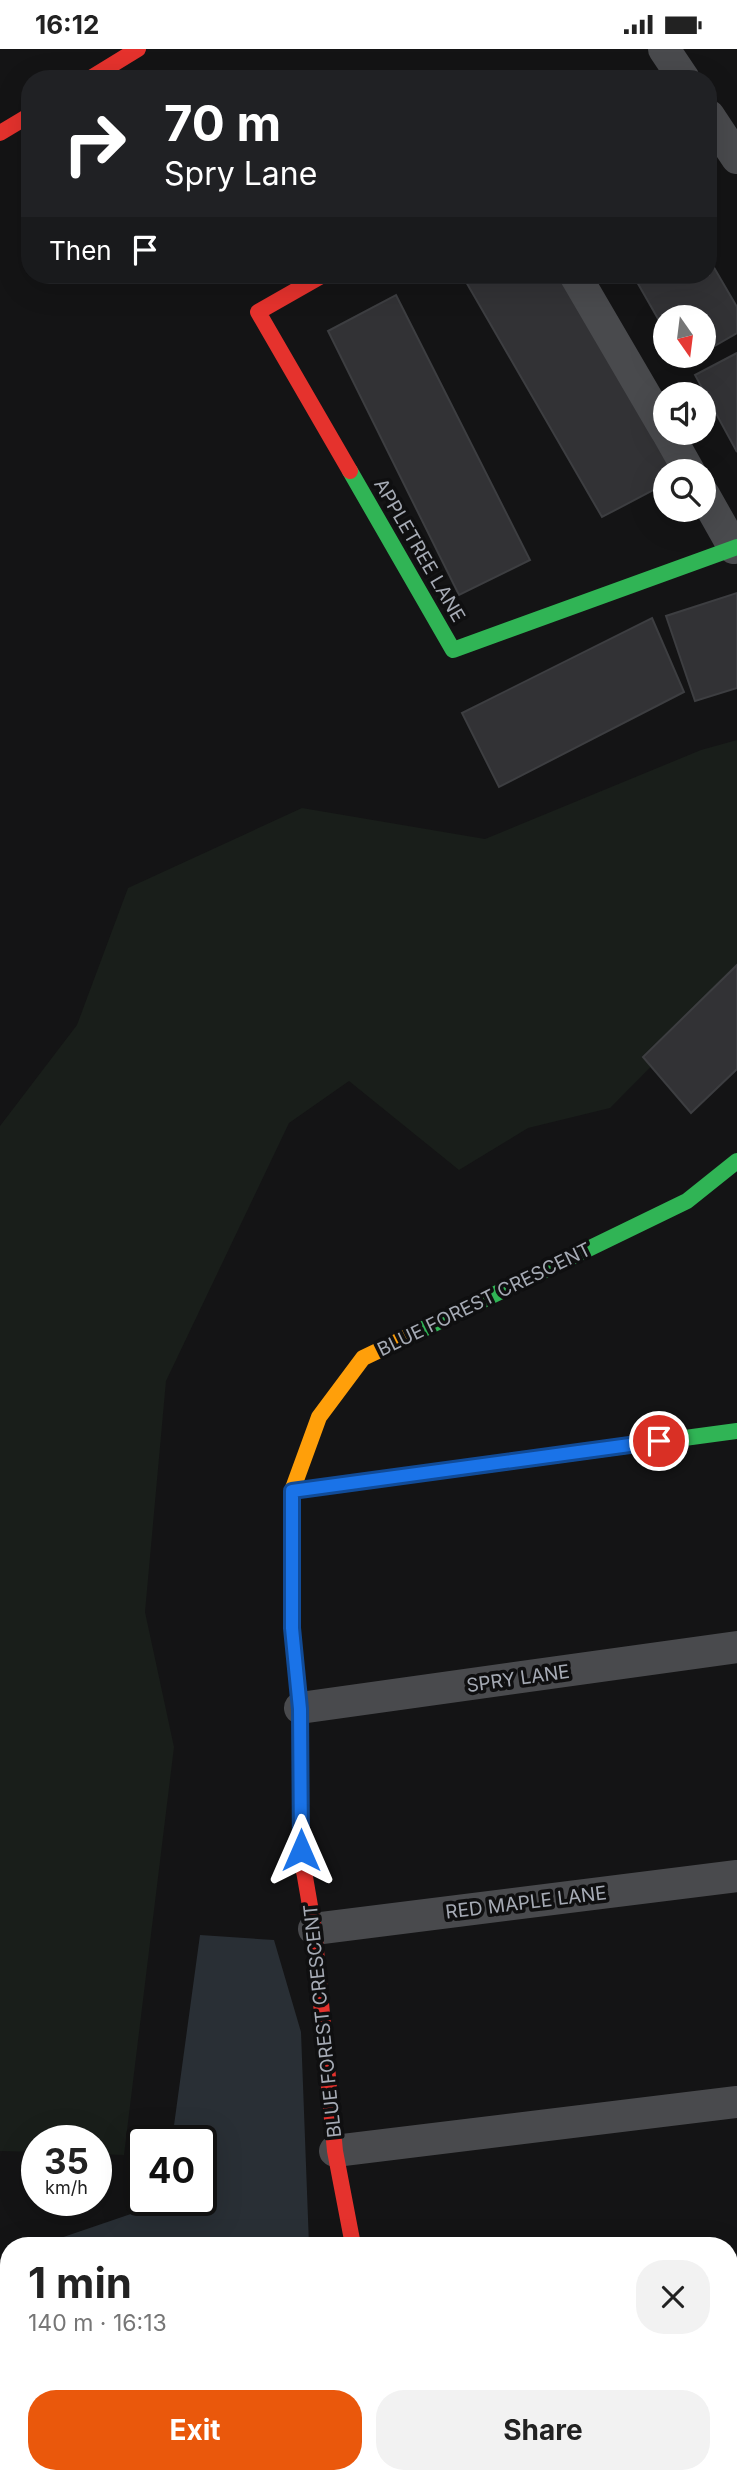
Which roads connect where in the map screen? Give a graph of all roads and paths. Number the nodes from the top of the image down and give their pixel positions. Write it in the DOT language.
graph roads {
  1 [pos="138,49"];
  2 [pos="664,49"];
  3 [pos="104,70"];
  4 [pos="678,70"];
  5 [pos="21,120"];
  6 [pos="717,128"];
  7 [pos="0,133"];
  8 [pos="737,157"];
  9 [pos="307,284"];
  10 [pos="580,284"];
  11 [pos="653,409"];
  12 [pos="716,515"];
  13 [pos="735,547"];
  14 [pos="737,1161"];
  15 [pos="737,1431"];
  16 [pos="292,1491"];
  17 [pos="737,1647"];
  18 [pos="300,1709"];
  19 [pos="737,1876"];
  20 [pos="314,1929"];
  21 [pos="737,2102"];
  22 [pos="335,2151"];
  23 [pos="351,2237"];
  1 -- 3 [label="street"];
  2 -- 4 [label="street"];
  5 -- 7 [label="street"];
  6 -- 8 [label="street"];
  9 -- 13 [label="street, APPLETREE LANE"];
  10 -- 11 [label="street"];
  12 -- 13 [label="street"];
  14 -- 16 [label="street, BLUE FOREST CRESCENT"];
  15 -- 16 [label="street"];
  16 -- 18 [label="street, BLUE FOREST CRESCENT"];
  17 -- 18 [label="street, SPRY LANE"];
  18 -- 20 [label="street, BLUE FOREST CRESCENT"];
  19 -- 20 [label="street, RED MAPLE LANE"];
  20 -- 22 [label="street, BLUE FOREST CRESCENT"];
  21 -- 22 [label="street"];
  22 -- 23 [label="street, BLUE FOREST CRESCENT"];
}
